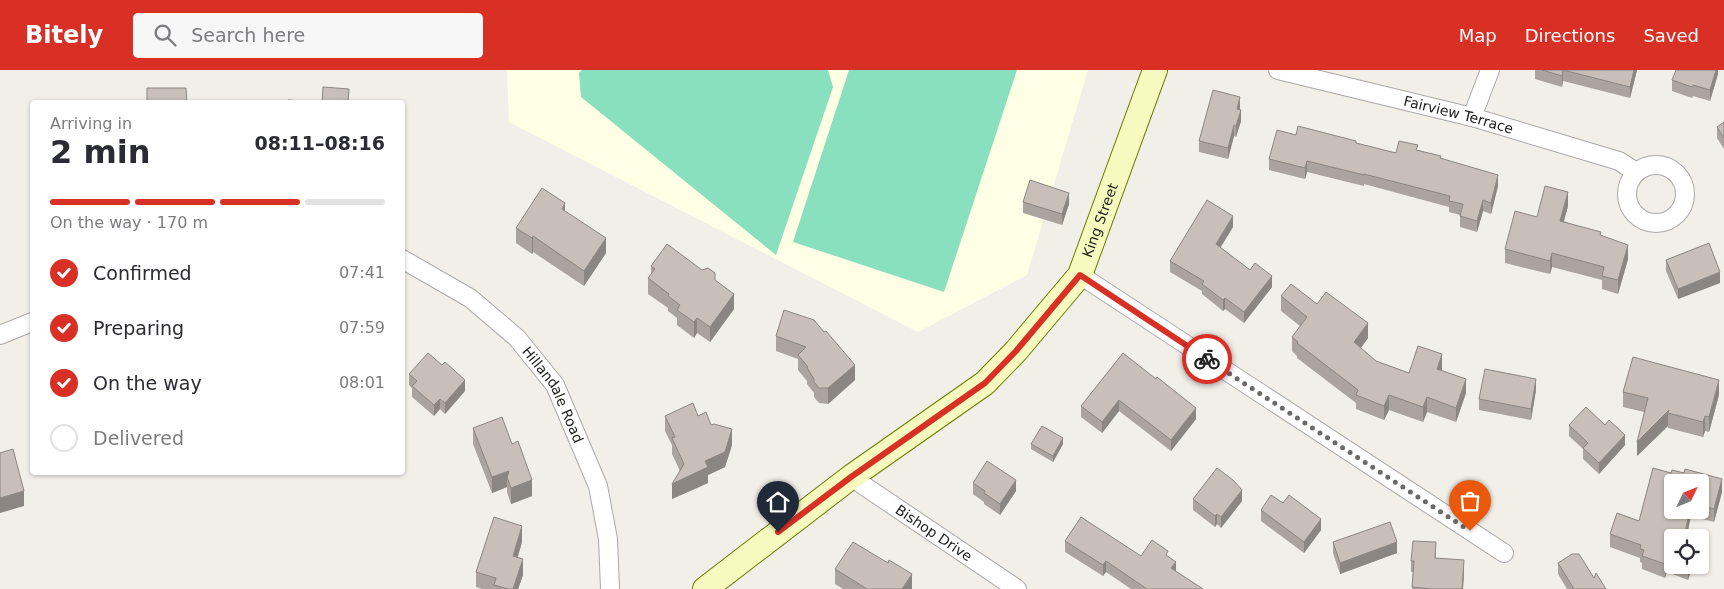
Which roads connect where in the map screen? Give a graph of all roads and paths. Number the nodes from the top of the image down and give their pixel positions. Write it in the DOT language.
graph roads {
  1 [pos="1155,70"];
  2 [pos="1278,70"];
  3 [pos="1490,70"];
  4 [pos="1472,117"];
  5 [pos="1636,172"];
  6 [pos="405,261"];
  7 [pos="1080,275"];
  8 [pos="30,323"];
  9 [pos="0,335"];
  10 [pos="851,477"];
  11 [pos="1504,553"];
  12 [pos="610,589"];
  13 [pos="705,589"];
  14 [pos="1017,589"];
  1 -- 7 [label="main road, King Street"];
  2 -- 4 [label="street, Fairview Terrace"];
  3 -- 4 [label="street"];
  4 -- 5 [label="street, Fairview Terrace"];
  6 -- 12 [label="street, Hillandale Road"];
  7 -- 10 [label="main road, King Street"];
  7 -- 11 [label="street"];
  8 -- 9 [label="street"];
  10 -- 13 [label="main road, King Street"];
  10 -- 14 [label="street, Bishop Drive"];
}
